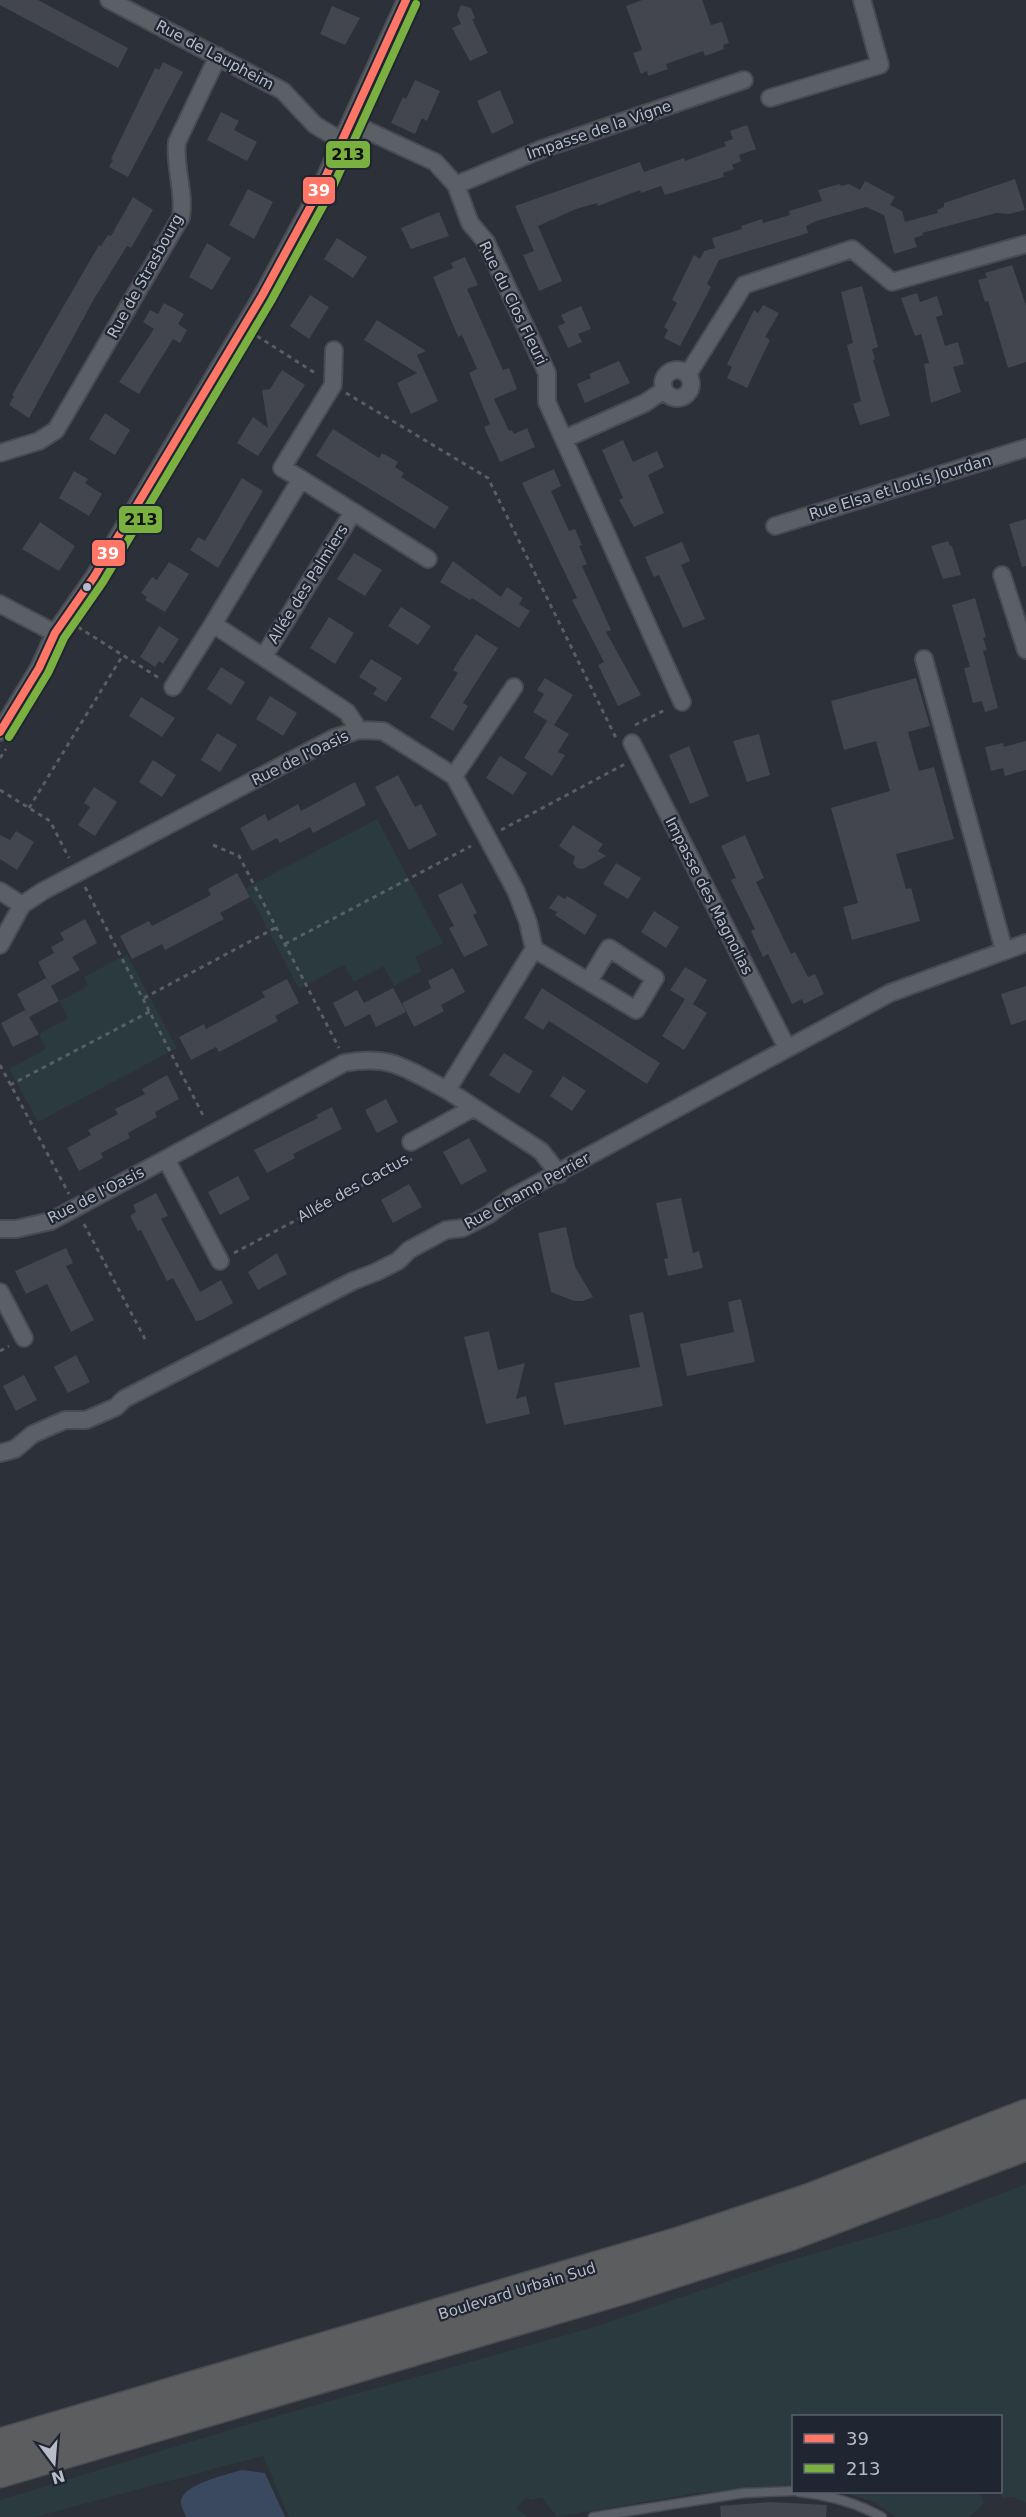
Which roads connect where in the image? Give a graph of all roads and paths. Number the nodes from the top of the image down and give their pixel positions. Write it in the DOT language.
graph roads {
  1 [pos="109,0"];
  2 [pos="406,0"];
  3 [pos="862,0"];
  4 [pos="218,56"];
  5 [pos="744,80"];
  6 [pos="770,98"];
  7 [pos="351,123"];
  8 [pos="342,141"];
  9 [pos="456,185"];
  10 [pos="1026,244"];
  11 [pos="243,328"];
  12 [pos="334,350"];
  13 [pos="333,385"];
  14 [pos="564,439"];
  15 [pos="1026,448"];
  16 [pos="0,453"];
  17 [pos="301,479"];
  18 [pos="352,512"];
  19 [pos="775,526"];
  20 [pos="428,559"];
  21 [pos="1002,575"];
  22 [pos="0,604"];
  23 [pos="213,624"];
  24 [pos="75,626"];
  25 [pos="55,633"];
  26 [pos="1026,650"];
  27 [pos="123,655"];
  28 [pos="264,656"];
  29 [pos="924,659"];
  30 [pos="173,687"];
  31 [pos="514,687"];
  32 [pos="682,702"];
  33 [pos="634,726"];
  34 [pos="360,729"];
  35 [pos="0,732"];
  36 [pos="615,735"];
  37 [pos="625,739"];
  38 [pos="628,762"];
  39 [pos="454,776"];
  40 [pos="0,790"];
  41 [pos="29,808"];
  42 [pos="486,838"];
  43 [pos="213,845"];
  44 [pos="77,873"];
  45 [pos="0,891"];
  46 [pos="22,905"];
  47 [pos="277,927"];
  48 [pos="1026,943"];
  49 [pos="285,944"];
  50 [pos="0,945"];
  51 [pos="534,949"];
  52 [pos="1004,950"];
  53 [pos="589,981"];
  54 [pos="144,998"];
  55 [pos="151,1011"];
  56 [pos="787,1048"];
  57 [pos="344,1064"];
  58 [pos="10,1084"];
  59 [pos="447,1090"];
  60 [pos="473,1108"];
  61 [pos="213,1134"];
  62 [pos="411,1142"];
  63 [pos="166,1159"];
  64 [pos="559,1174"];
  65 [pos="0,1229"];
  66 [pos="219,1260"];
  67 [pos="0,1292"];
  68 [pos="24,1338"];
  69 [pos="0,1454"];
  70 [pos="1022,2122"];
  71 [pos="1026,2160"];
  72 [pos="990,2161"];
  73 [pos="0,2444"];
  74 [pos="0,2472"];
  75 [pos="792,2491"];
  76 [pos="812,2493"];
  77 [pos="593,2517"];
  78 [pos="882,2517"];
  1 -- 4 [label="street, Rue de Laupheim"];
  2 -- 7 [label="street"];
  3 -- 6 [label="street"];
  4 -- 8 [label="street, Rue de Laupheim"];
  4 -- 16 [label="street, Rue de Strasbourg"];
  5 -- 9 [label="street, Impasse de la Vigne"];
  7 -- 8 [label="street"];
  7 -- 9 [label="street, Rue du Clos Fleuri"];
  8 -- 11 [label="street"];
  9 -- 14 [label="street, Rue du Clos Fleuri"];
  10 -- 14 [label="street"];
  11 -- 13 [label="path"];
  11 -- 25 [label="street"];
  12 -- 13 [label="street, Allée des Palmiers"];
  13 -- 17 [label="street, Allée des Palmiers"];
  13 -- 36 [label="path"];
  14 -- 32 [label="street, Rue du Clos Fleuri"];
  15 -- 19 [label="street, Rue Elsa et Louis Jourdan"];
  17 -- 18 [label="street, Allée des Palmiers"];
  17 -- 23 [label="street"];
  18 -- 20 [label="street, Allée des Palmiers"];
  18 -- 28 [label="street, Allée des Palmiers"];
  21 -- 26 [label="street"];
  22 -- 25 [label="street"];
  23 -- 28 [label="street, Allée des Palmiers"];
  23 -- 30 [label="street"];
  24 -- 27 [label="path"];
  25 -- 35 [label="street"];
  27 -- 30 [label="path"];
  27 -- 41 [label="path"];
  28 -- 34 [label="street, Allée des Palmiers"];
  29 -- 52 [label="street"];
  31 -- 39 [label="street"];
  32 -- 33 [label="path"];
  34 -- 39 [label="street, Rue de l'Oasis"];
  34 -- 44 [label="street, Rue de l'Oasis"];
  36 -- 37 [label="path"];
  36 -- 37 [label="path"];
  37 -- 56 [label="street, Impasse des Magnolias"];
  38 -- 42 [label="path"];
  39 -- 42 [label="street"];
  40 -- 41 [label="path"];
  41 -- 44 [label="path"];
  42 -- 49 [label="path"];
  42 -- 51 [label="street"];
  43 -- 47 [label="path"];
  44 -- 46 [label="street, Rue de l'Oasis"];
  44 -- 54 [label="path"];
  45 -- 46 [label="street"];
  46 -- 50 [label="street"];
  47 -- 49 [label="path"];
  47 -- 54 [label="path"];
  48 -- 52 [label="street, Rue Champ Perrier"];
  49 -- 57 [label="path"];
  51 -- 53 [label="street"];
  51 -- 59 [label="street"];
  52 -- 56 [label="street, Rue Champ Perrier"];
  54 -- 55 [label="path"];
  55 -- 58 [label="path"];
  55 -- 61 [label="path"];
  56 -- 64 [label="street, Rue Champ Perrier"];
  57 -- 59 [label="street, Rue de l'Oasis"];
  57 -- 61 [label="street, Rue de l'Oasis"];
  59 -- 60 [label="street, Rue de l'Oasis"];
  60 -- 62 [label="street, Allée des Cactus"];
  60 -- 64 [label="street, Rue de l'Oasis"];
  61 -- 63 [label="street, Rue de l'Oasis"];
  62 -- 66 [label="path, Allée des Cactus"];
  63 -- 65 [label="street, Rue de l'Oasis"];
  63 -- 66 [label="street"];
  64 -- 69 [label="street, Rue Champ Perrier"];
  67 -- 68 [label="street"];
  70 -- 72 [label="highway, Boulevard Urbain Sud"];
  70 -- 73 [label="highway, Boulevard Urbain Sud"];
  71 -- 72 [label="highway"];
  72 -- 74 [label="highway, Boulevard Urbain Sud"];
  75 -- 77 [label="lane"];
  76 -- 78 [label="lane"];
}
